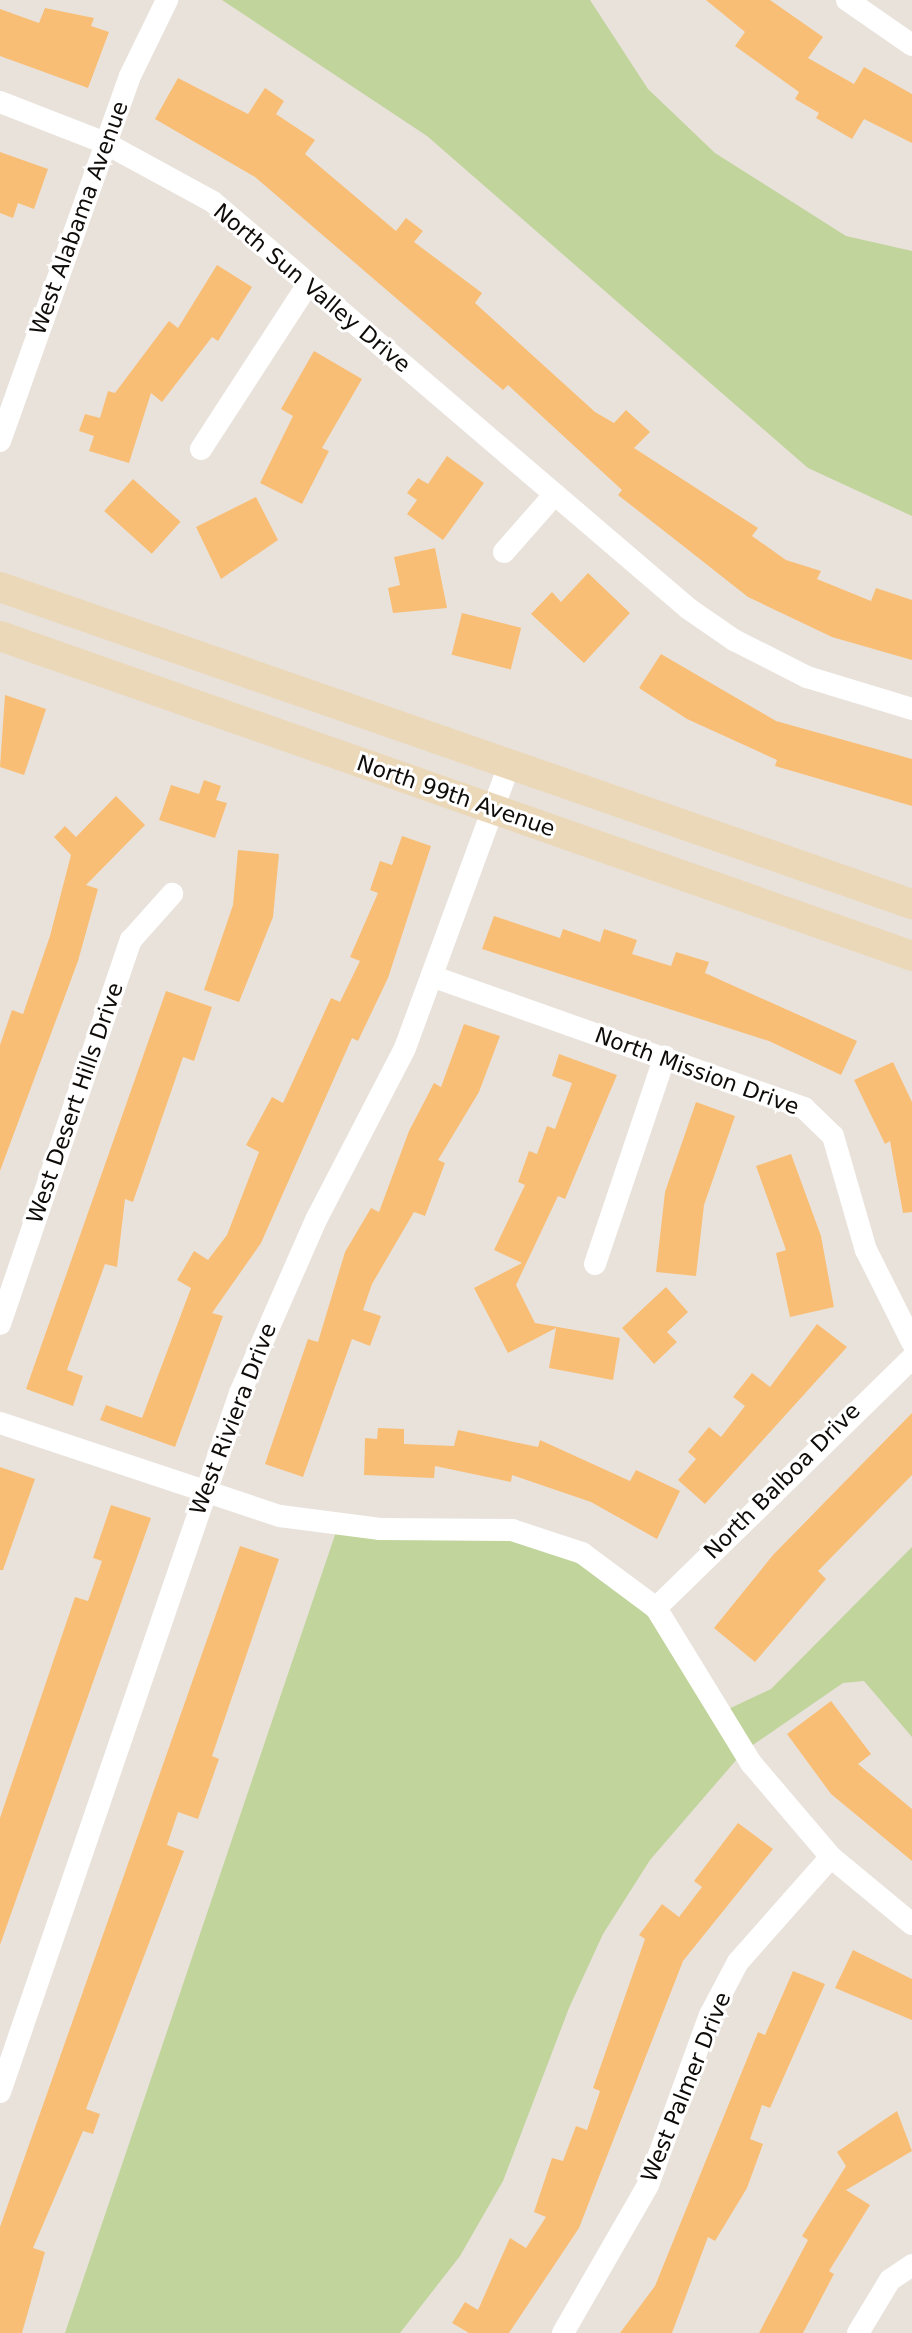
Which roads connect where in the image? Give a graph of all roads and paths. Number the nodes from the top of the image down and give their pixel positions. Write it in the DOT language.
graph roads {
  1 [pos="167,0"];
  2 [pos="847,0"];
  3 [pos="871,7"];
  4 [pos="912,45"];
  5 [pos="0,102"];
  6 [pos="105,143"];
  7 [pos="308,284"];
  8 [pos="6,405"];
  9 [pos="0,441"];
  10 [pos="201,449"];
  11 [pos="555,494"];
  12 [pos="504,552"];
  13 [pos="0,587"];
  14 [pos="0,636"];
  15 [pos="912,709"];
  16 [pos="510,763"];
  17 [pos="494,810"];
  18 [pos="172,894"];
  19 [pos="912,904"];
  20 [pos="912,956"];
  21 [pos="434,977"];
  22 [pos="665,1056"];
  23 [pos="595,1264"];
  24 [pos="0,1324"];
  25 [pos="912,1342"];
  26 [pos="912,1358"];
  27 [pos="0,1423"];
  28 [pos="203,1493"];
  29 [pos="656,1608"];
  30 [pos="831,1857"];
  31 [pos="912,1924"];
  32 [pos="0,2092"];
  33 [pos="912,2265"];
  34 [pos="563,2333"];
  35 [pos="858,2333"];
  1 -- 6 [label="street, West Alabama Avenue"];
  2 -- 3 [label="street"];
  3 -- 4 [label="street"];
  5 -- 6 [label="street, North Sun Valley Drive"];
  6 -- 7 [label="street, North Sun Valley Drive"];
  6 -- 8 [label="street, West Alabama Avenue"];
  7 -- 10 [label="street"];
  7 -- 11 [label="street, North Sun Valley Drive"];
  8 -- 9 [label="street, West Alabama Avenue"];
  11 -- 12 [label="street"];
  11 -- 15 [label="street, North Sun Valley Drive"];
  13 -- 16 [label="main road"];
  14 -- 17 [label="main road, North 99th Avenue"];
  16 -- 17 [label="street, West Riviera Drive"];
  16 -- 19 [label="main road"];
  17 -- 20 [label="main road, North 99th Avenue"];
  17 -- 21 [label="street, West Riviera Drive"];
  18 -- 24 [label="street, West Desert Hills Drive"];
  21 -- 22 [label="street, North Mission Drive"];
  21 -- 28 [label="street, West Riviera Drive"];
  22 -- 23 [label="street"];
  22 -- 25 [label="street, North Mission Drive"];
  26 -- 29 [label="street, North Balboa Drive"];
  27 -- 28 [label="street"];
  28 -- 29 [label="street"];
  28 -- 32 [label="street, West Riviera Drive"];
  29 -- 30 [label="street"];
  30 -- 31 [label="street"];
  30 -- 34 [label="street, West Palmer Drive"];
  33 -- 35 [label="street"];
}
